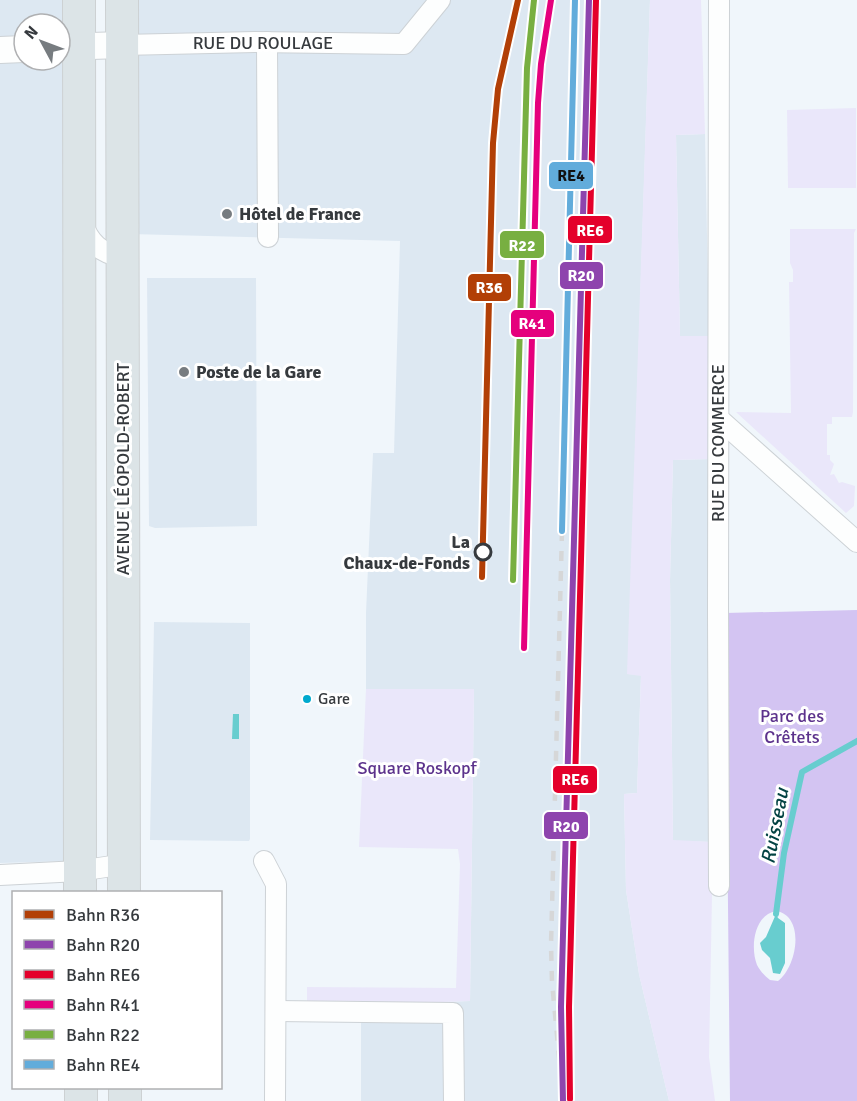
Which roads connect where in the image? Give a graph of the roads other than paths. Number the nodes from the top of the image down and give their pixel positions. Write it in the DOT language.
graph roads {
  1 [pos="79,0"];
  2 [pos="122,0"];
  3 [pos="440,0"];
  4 [pos="719,0"];
  5 [pos="72,37"];
  6 [pos="267,42"];
  7 [pos="122,45"];
  8 [pos="72,47"];
  9 [pos="71,72"];
  10 [pos="79,217"];
  11 [pos="268,237"];
  12 [pos="122,257"];
  13 [pos="719,419"];
  14 [pos="857,542"];
  15 [pos="264,861"];
  16 [pos="0,875"];
  17 [pos="124,878"];
  18 [pos="79,882"];
  19 [pos="719,886"];
  20 [pos="276,1011"];
  21 [pos="275,1101"];
  22 [pos="454,1101"];
  1 -- 5 [label="main road"];
  2 -- 7 [label="main road, AVENUE LÉOPOLD-ROBERT"];
  3 -- 6 [label="street, RUE DU ROULAGE"];
  4 -- 13 [label="street, RUE DU COMMERCE"];
  6 -- 7 [label="street, RUE DU ROULAGE"];
  6 -- 11 [label="street"];
  7 -- 8 [label="street"];
  7 -- 12 [label="main road, AVENUE LÉOPOLD-ROBERT"];
  9 -- 10 [label="main road"];
  10 -- 12 [label="street"];
  10 -- 18 [label="main road"];
  12 -- 17 [label="main road, AVENUE LÉOPOLD-ROBERT"];
  13 -- 14 [label="street"];
  13 -- 19 [label="street, RUE DU COMMERCE"];
  15 -- 20 [label="street"];
  16 -- 18 [label="street"];
  17 -- 18 [label="street"];
  20 -- 21 [label="street"];
  20 -- 22 [label="street"];
}
